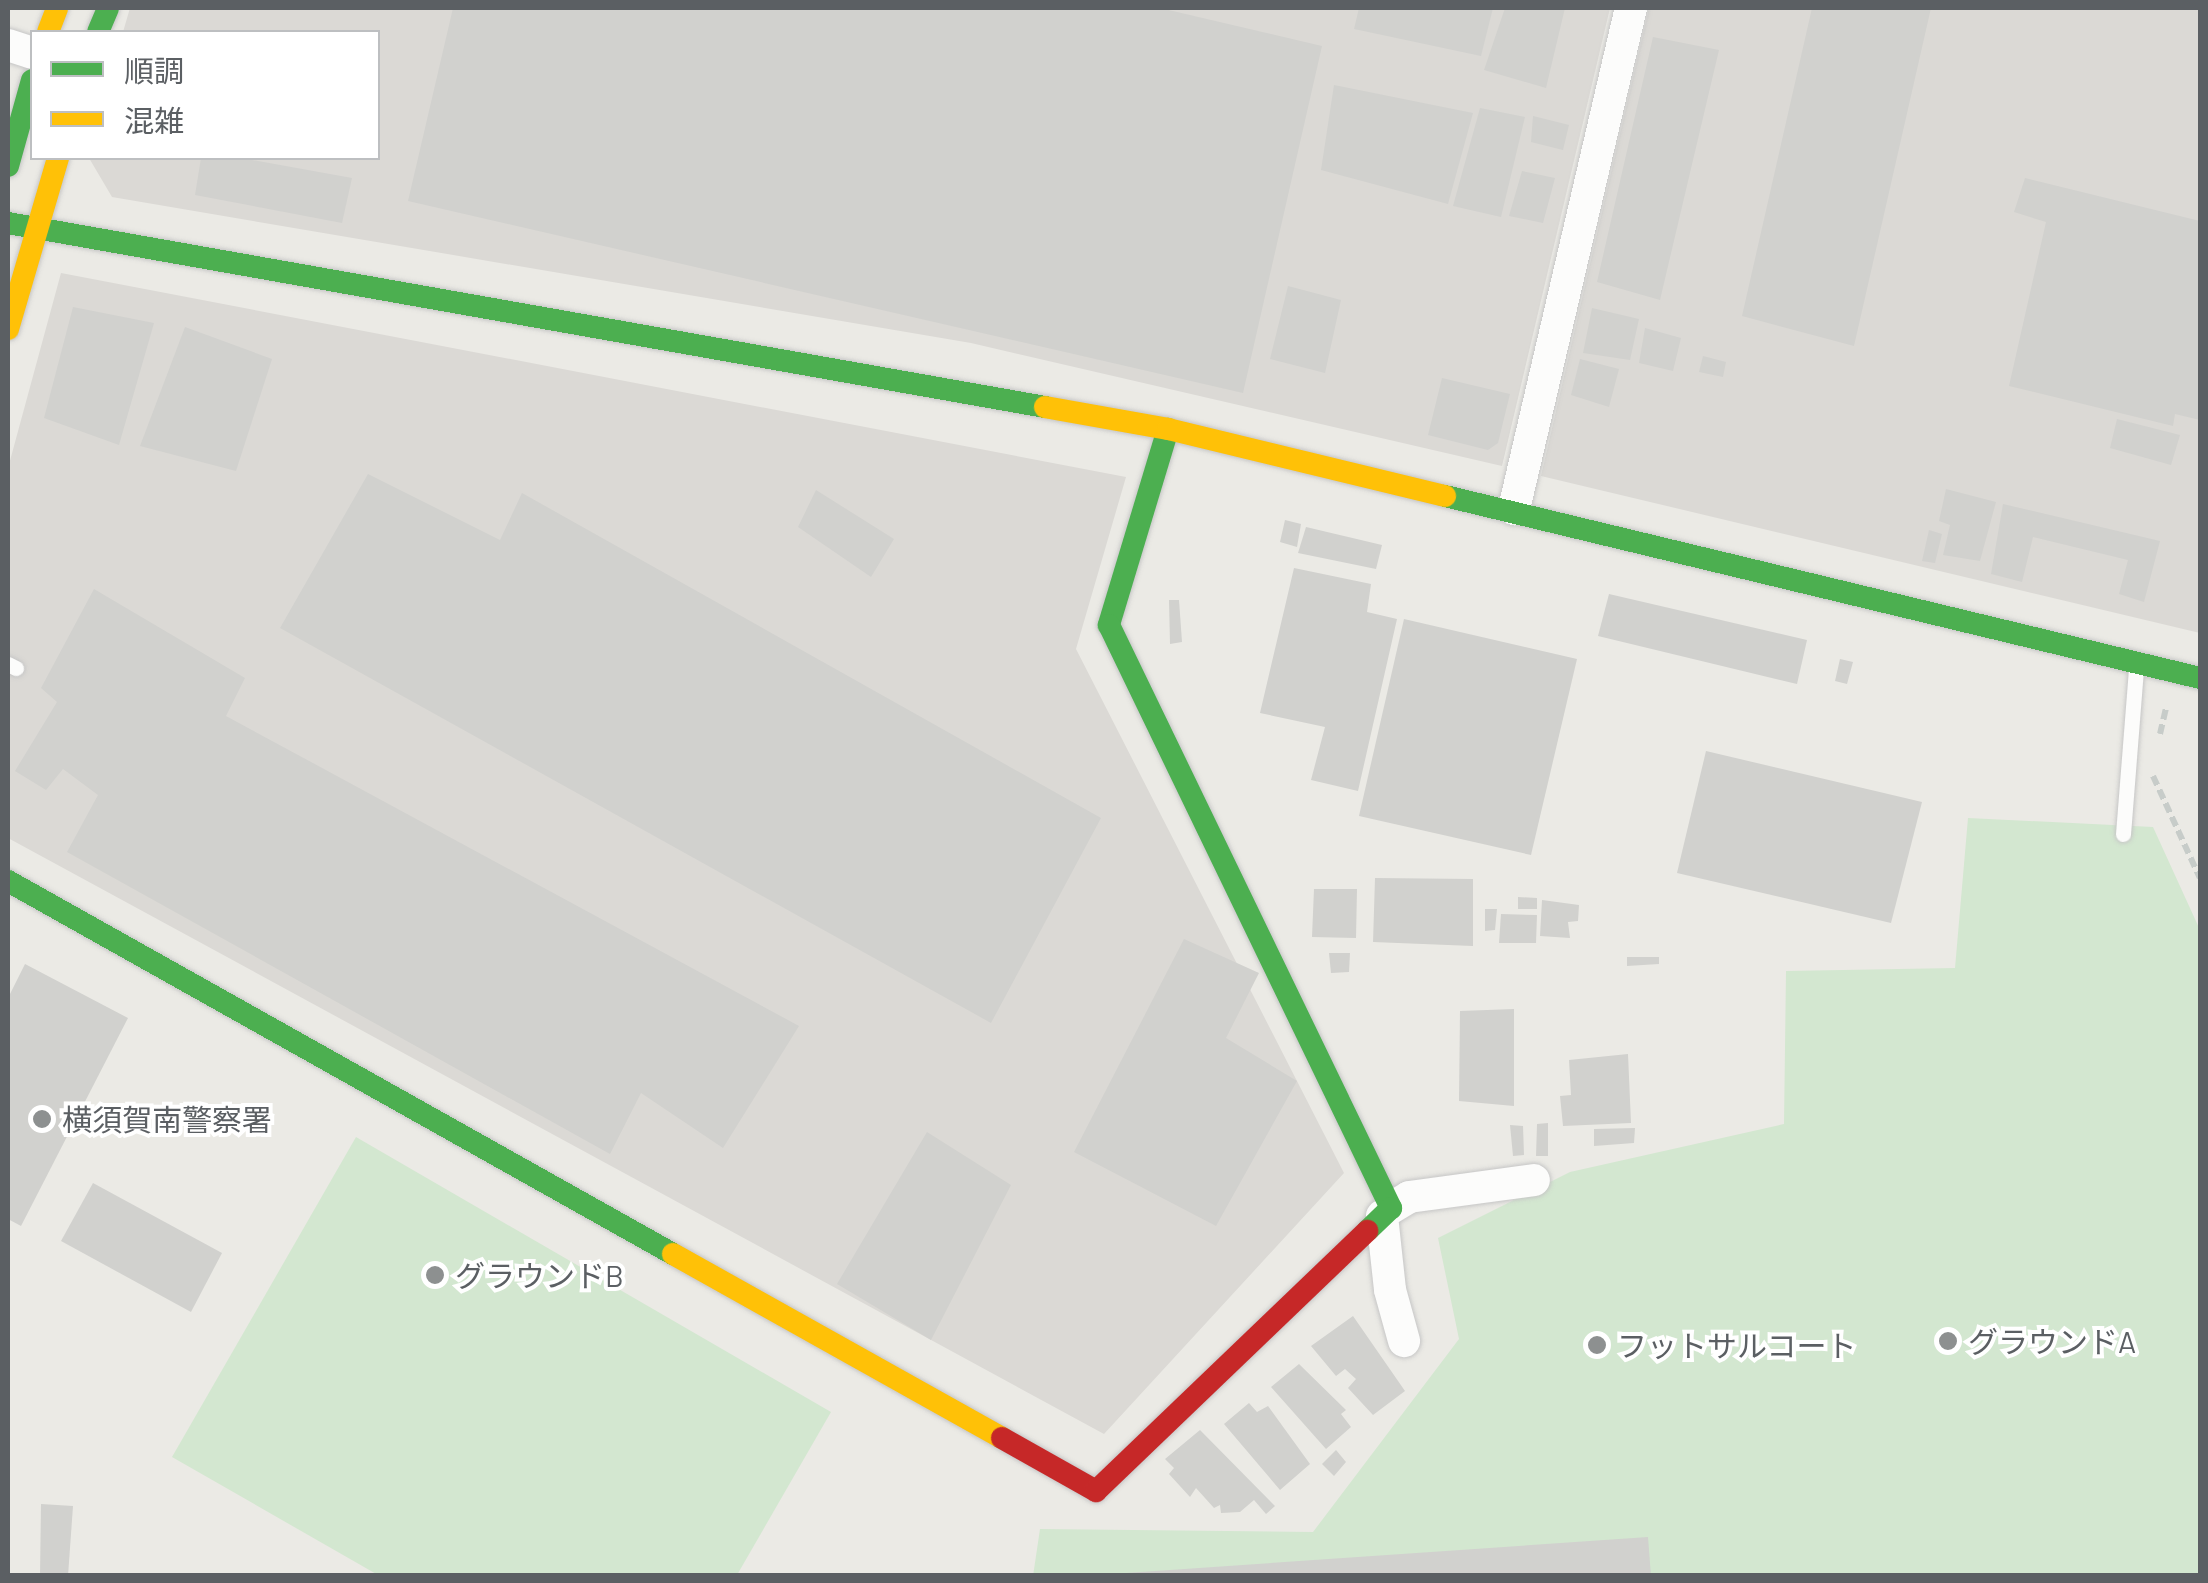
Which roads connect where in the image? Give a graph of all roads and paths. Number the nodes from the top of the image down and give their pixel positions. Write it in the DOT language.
graph roads {
  1 [pos="1631,8"];
  2 [pos="30,87"];
  3 [pos="57,160"];
  4 [pos="8,166"];
  5 [pos="8,223"];
  6 [pos="36,230"];
  7 [pos="9,318"];
  8 [pos="1168,429"];
  9 [pos="1514,509"];
  10 [pos="2136,663"];
  11 [pos="2174,672"];
  12 [pos="2200,678"];
  13 [pos="2159,739"];
  14 [pos="2155,756"];
  15 [pos="2124,834"];
  16 [pos="2200,878"];
  17 [pos="8,882"];
  18 [pos="1534,1180"];
  19 [pos="1386,1212"];
  20 [pos="1404,1340"];
  1 -- 9 [label="street"];
  2 -- 4 [label="street"];
  3 -- 6 [label="street"];
  5 -- 6 [label="street"];
  6 -- 7 [label="street"];
  6 -- 8 [label="street"];
  8 -- 9 [label="street"];
  8 -- 19 [label="street"];
  9 -- 10 [label="street"];
  10 -- 11 [label="street"];
  10 -- 15 [label="lane"];
  11 -- 12 [label="street"];
  11 -- 13 [label="path"];
  14 -- 16 [label="path"];
  17 -- 19 [label="street"];
  18 -- 19 [label="street"];
  19 -- 20 [label="street"];
}
